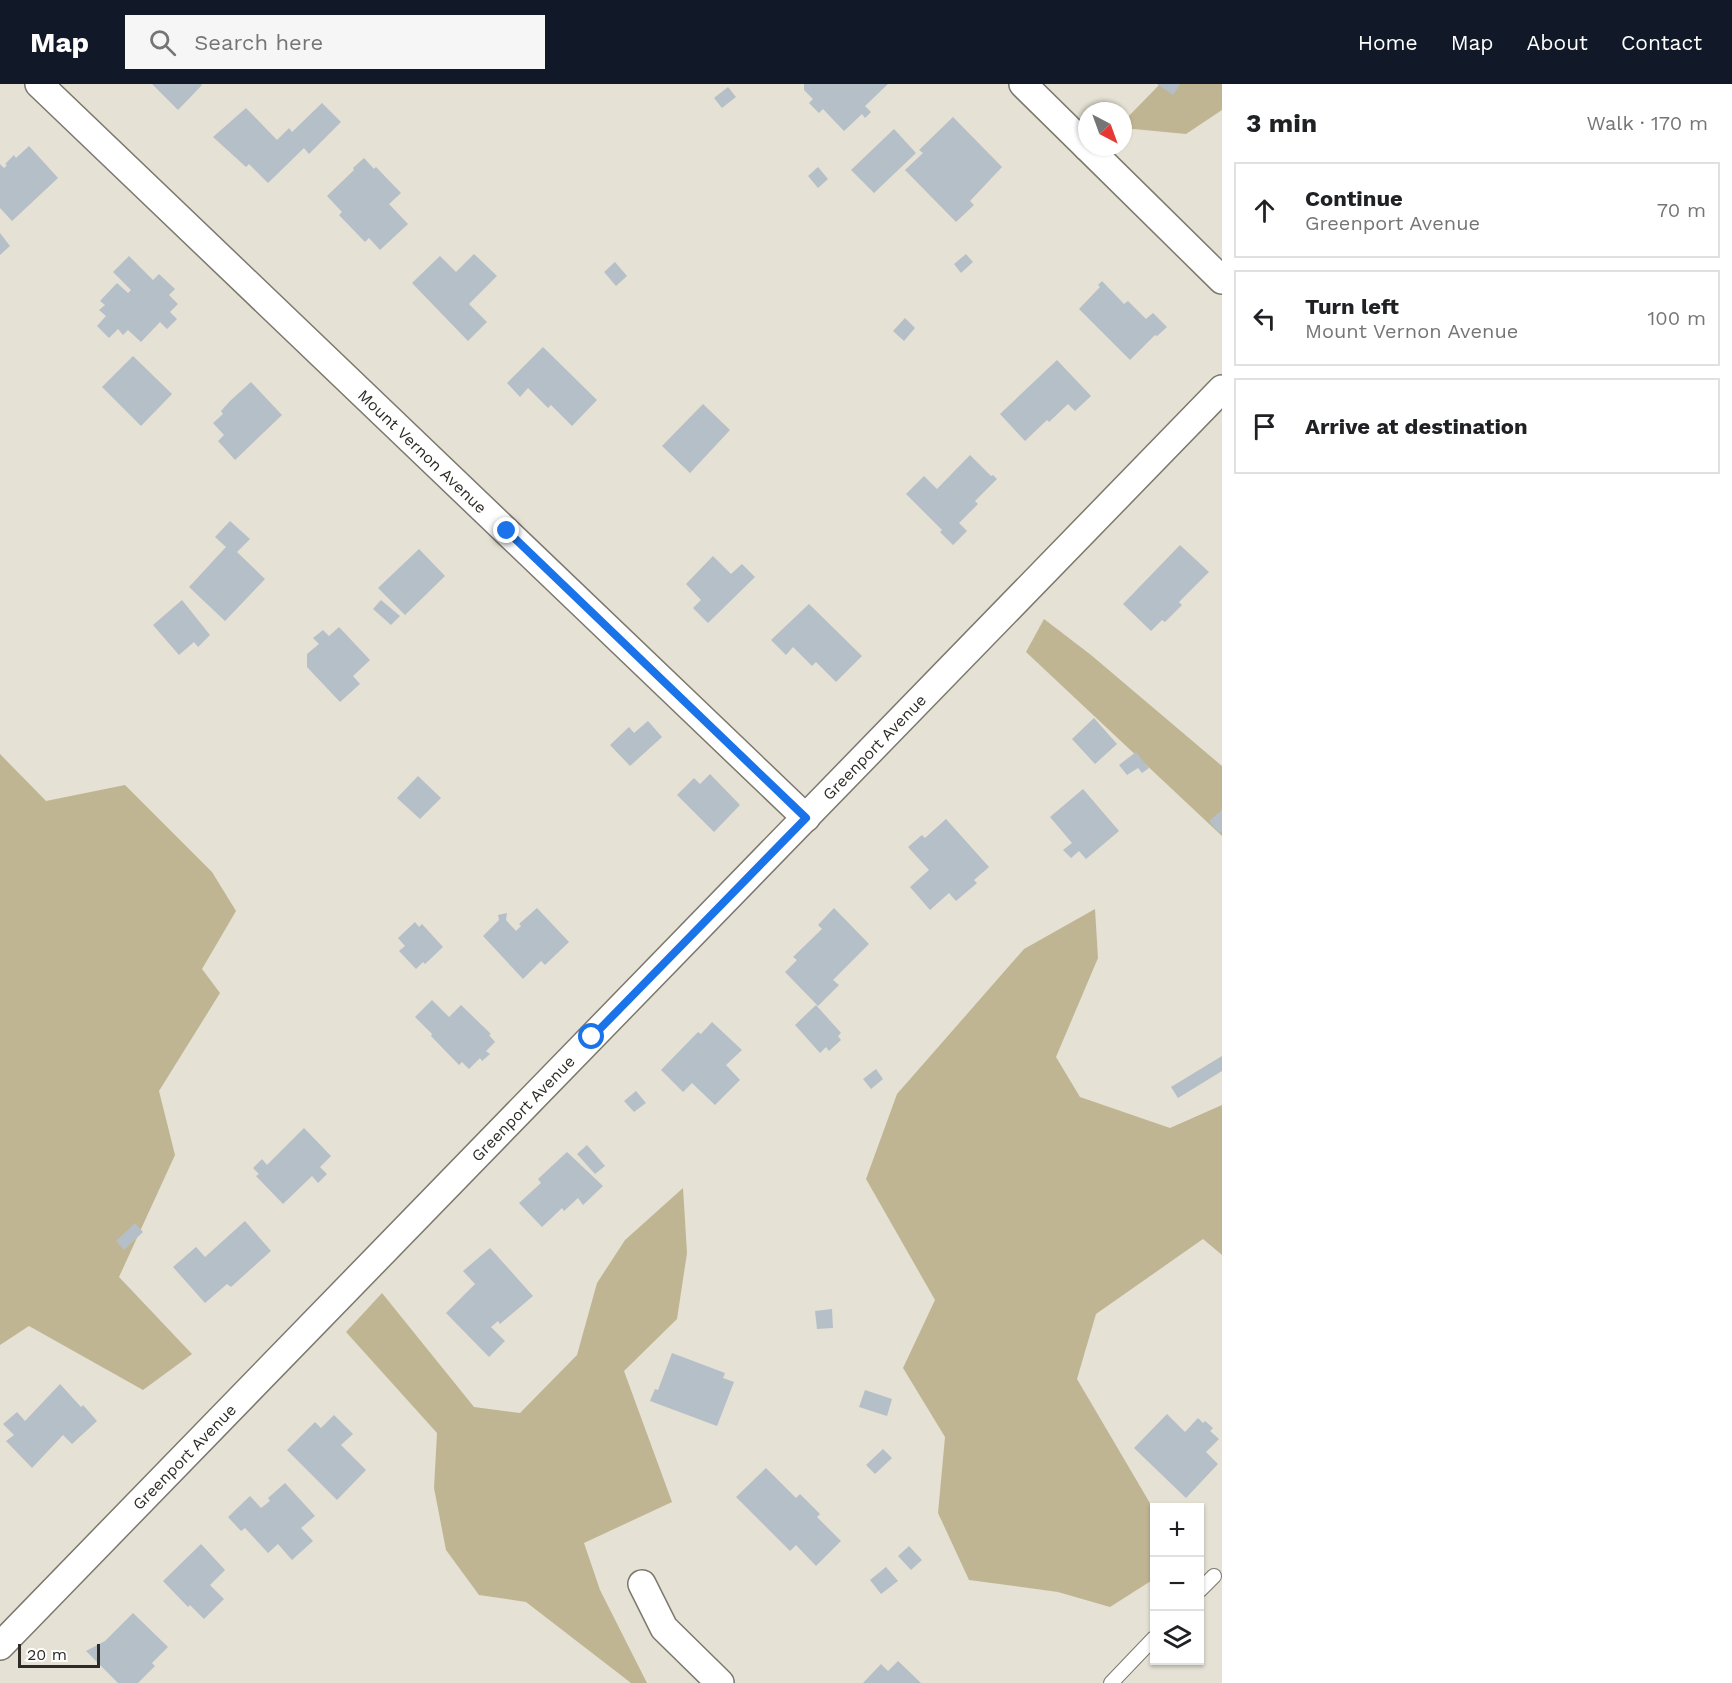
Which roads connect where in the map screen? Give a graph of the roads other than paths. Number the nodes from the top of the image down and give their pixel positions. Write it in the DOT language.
graph roads {
  1 [pos="39,84"];
  2 [pos="1023,84"];
  3 [pos="1078,138"];
  4 [pos="1096,156"];
  5 [pos="1222,280"];
  6 [pos="1222,390"];
  7 [pos="806,818"];
  8 [pos="1214,1576"];
  9 [pos="642,1584"];
  10 [pos="1204,1586"];
  11 [pos="1150,1643"];
  12 [pos="0,1646"];
  13 [pos="720,1683"];
  14 [pos="1111,1683"];
  1 -- 7 [label="street, Mount Vernon Avenue"];
  2 -- 3 [label="street"];
  4 -- 5 [label="street"];
  6 -- 7 [label="street, Greenport Avenue"];
  7 -- 12 [label="street, Greenport Avenue"];
  8 -- 10 [label="lane"];
  9 -- 13 [label="street"];
  11 -- 14 [label="lane"];
}
